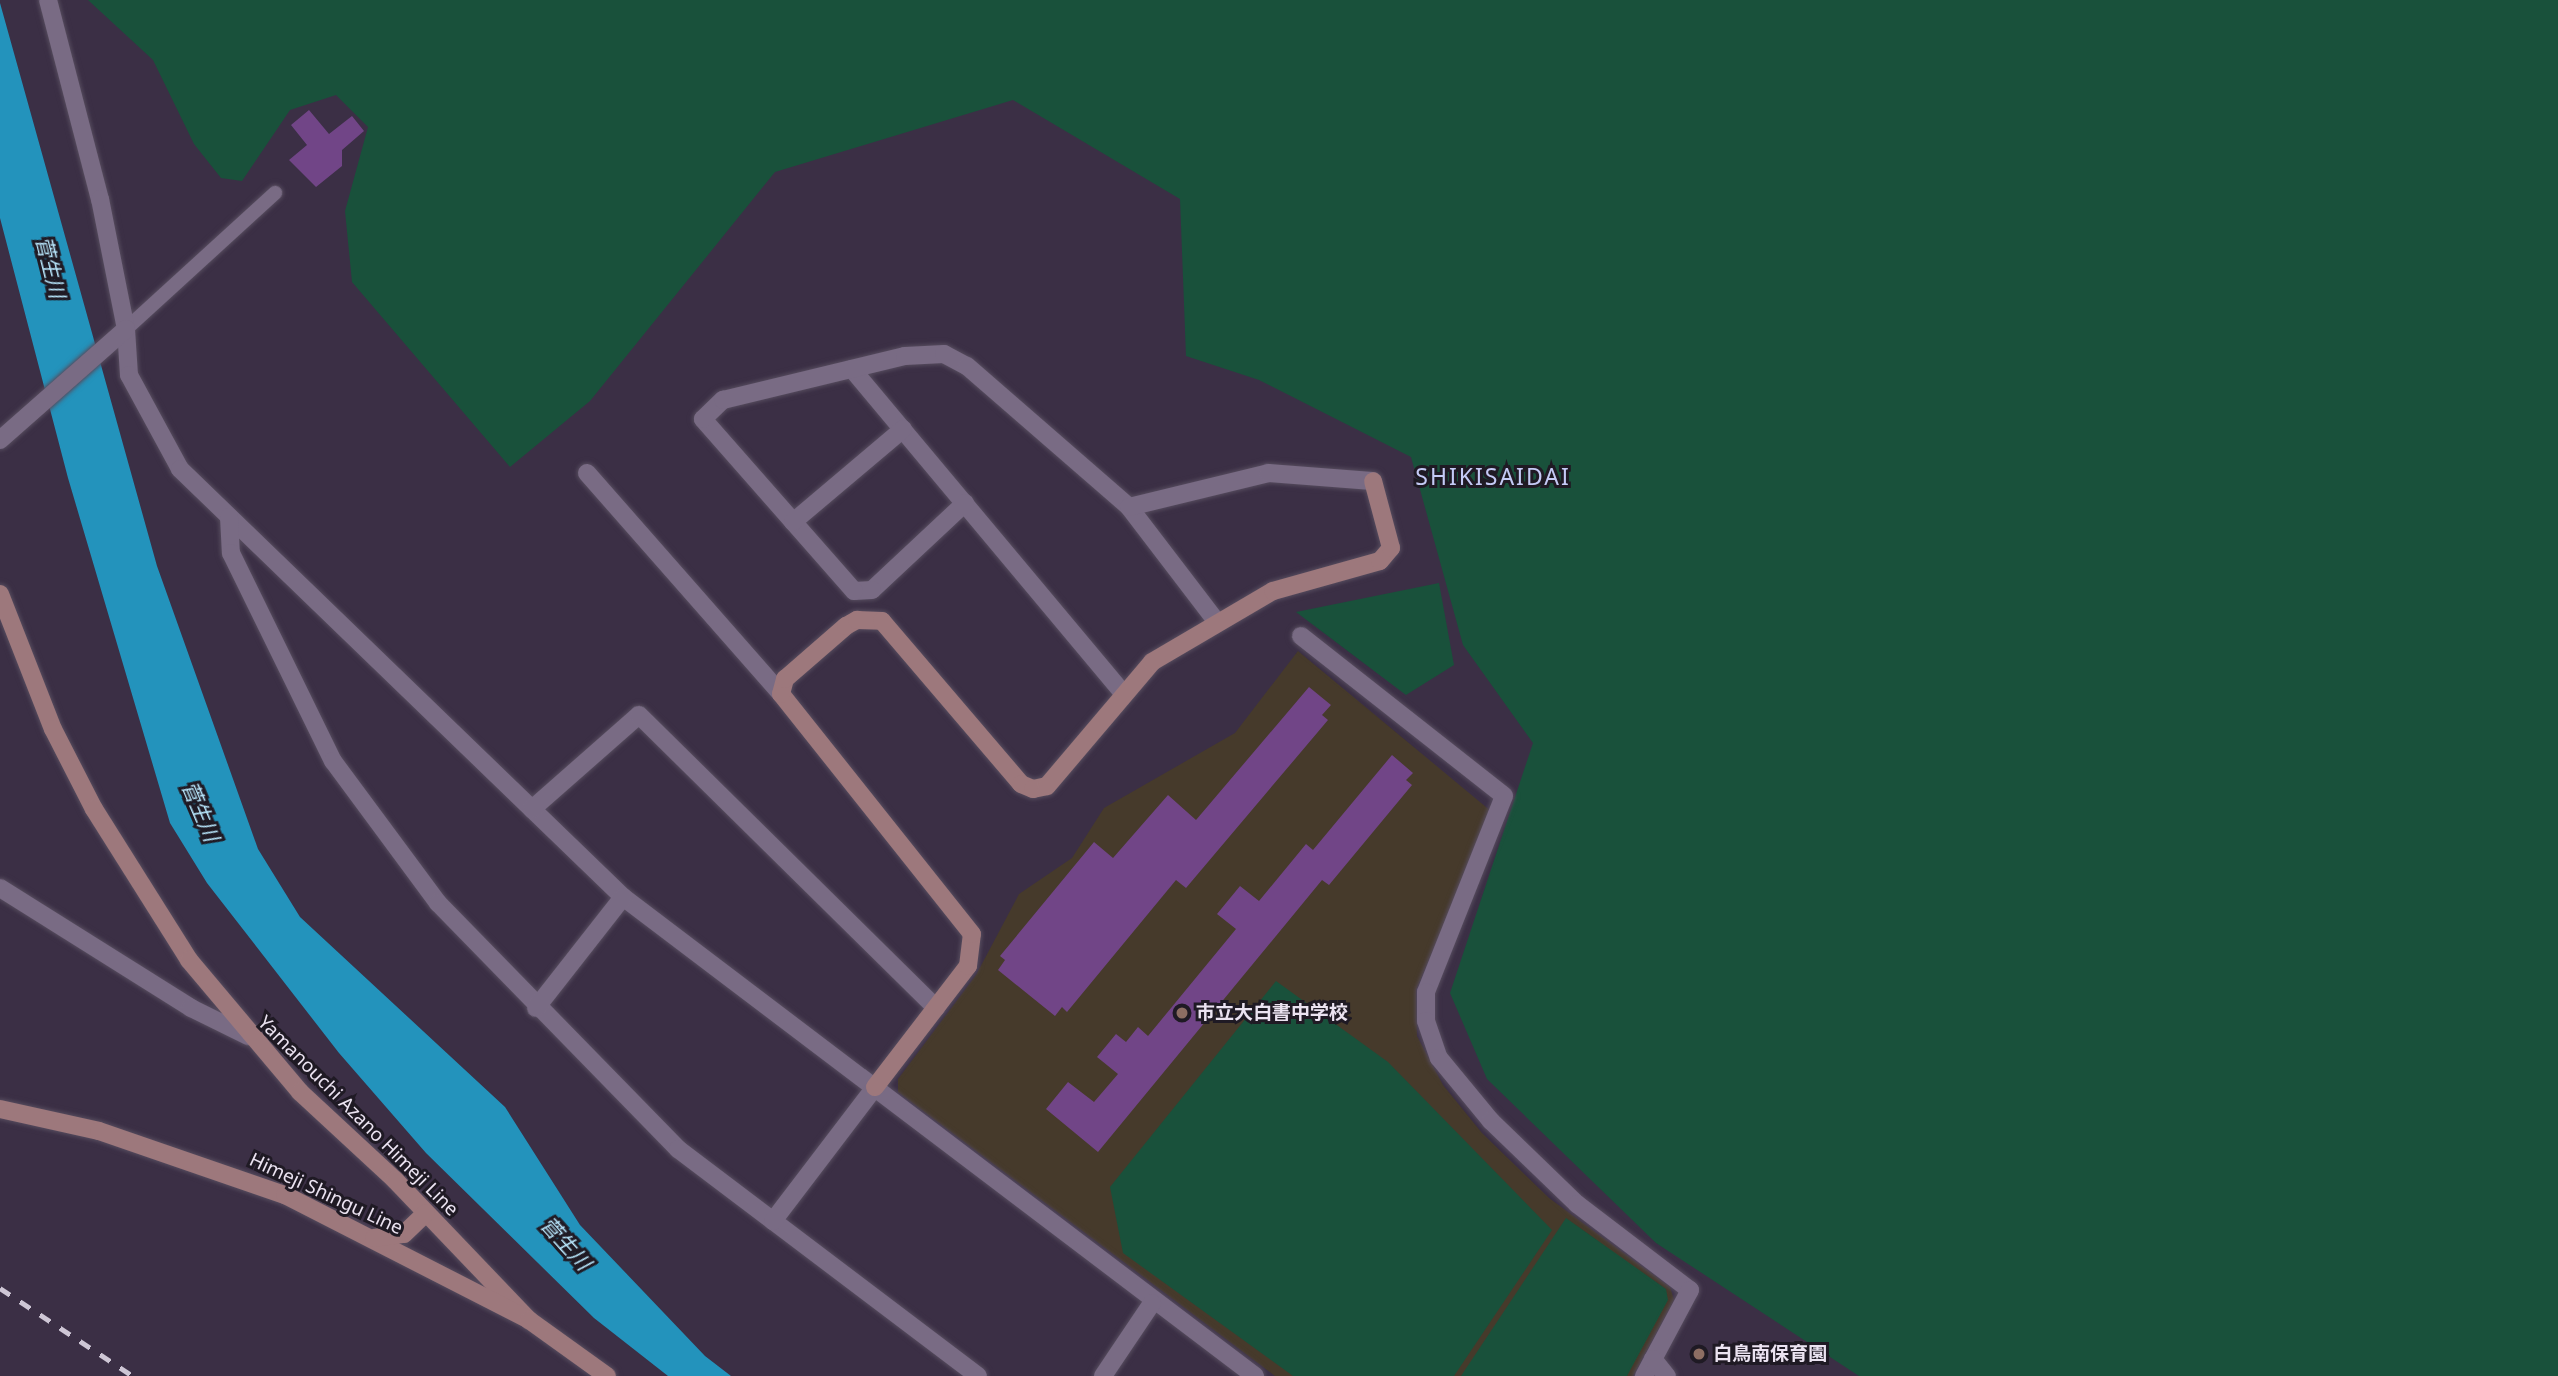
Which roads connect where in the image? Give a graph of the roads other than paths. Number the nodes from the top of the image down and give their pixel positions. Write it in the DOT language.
graph roads {
  1 [pos="48,0"];
  2 [pos="275,193"];
  3 [pos="126,329"];
  4 [pos="852,369"];
  5 [pos="903,429"];
  6 [pos="0,440"];
  7 [pos="587,474"];
  8 [pos="1373,481"];
  9 [pos="965,503"];
  10 [pos="1129,507"];
  11 [pos="229,517"];
  12 [pos="793,522"];
  13 [pos="0,594"];
  14 [pos="1217,622"];
  15 [pos="1301,636"];
  16 [pos="1123,693"];
  17 [pos="781,694"];
  18 [pos="532,809"];
  19 [pos="0,888"];
  20 [pos="623,897"];
  21 [pos="936,1007"];
  22 [pos="536,1008"];
  23 [pos="248,1036"];
  24 [pos="875,1087"];
  25 [pos="0,1110"];
  26 [pos="426,1213"];
  27 [pos="773,1221"];
  28 [pos="374,1238"];
  29 [pos="1152,1303"];
  30 [pos="529,1320"];
  31 [pos="1653,1359"];
  32 [pos="607,1376"];
  33 [pos="978,1376"];
  34 [pos="1103,1376"];
  35 [pos="1255,1376"];
  36 [pos="1644,1376"];
  37 [pos="1667,1376"];
  1 -- 3 [label="street"];
  2 -- 3 [label="lane"];
  3 -- 6 [label="street"];
  3 -- 11 [label="street"];
  4 -- 5 [label="street"];
  4 -- 10 [label="street"];
  4 -- 12 [label="street"];
  5 -- 9 [label="street"];
  5 -- 12 [label="street"];
  7 -- 17 [label="street"];
  8 -- 10 [label="street"];
  8 -- 14 [label="main road"];
  9 -- 12 [label="street"];
  9 -- 16 [label="street"];
  10 -- 14 [label="street"];
  11 -- 18 [label="street"];
  11 -- 22 [label="street"];
  13 -- 23 [label="main road, Yamanouchi Azano Himeji Line"];
  14 -- 16 [label="main road"];
  15 -- 31 [label="street"];
  16 -- 17 [label="main road"];
  17 -- 21 [label="main road"];
  18 -- 20 [label="street"];
  18 -- 21 [label="street"];
  19 -- 23 [label="street"];
  20 -- 22 [label="street"];
  20 -- 24 [label="street"];
  21 -- 24 [label="main road"];
  22 -- 27 [label="street"];
  23 -- 26 [label="main road, Yamanouchi Azano Himeji Line"];
  24 -- 27 [label="street"];
  24 -- 29 [label="street"];
  25 -- 28 [label="main road, Himeji Shingu Line"];
  26 -- 28 [label="main road"];
  26 -- 30 [label="main road, Yamanouchi Azano Himeji Line"];
  27 -- 33 [label="street"];
  28 -- 30 [label="main road, Himeji Shingu Line"];
  29 -- 34 [label="street"];
  29 -- 35 [label="street"];
  30 -- 32 [label="main road, Himeji Shingu Line"];
  31 -- 36 [label="street"];
  31 -- 37 [label="street"];
}
